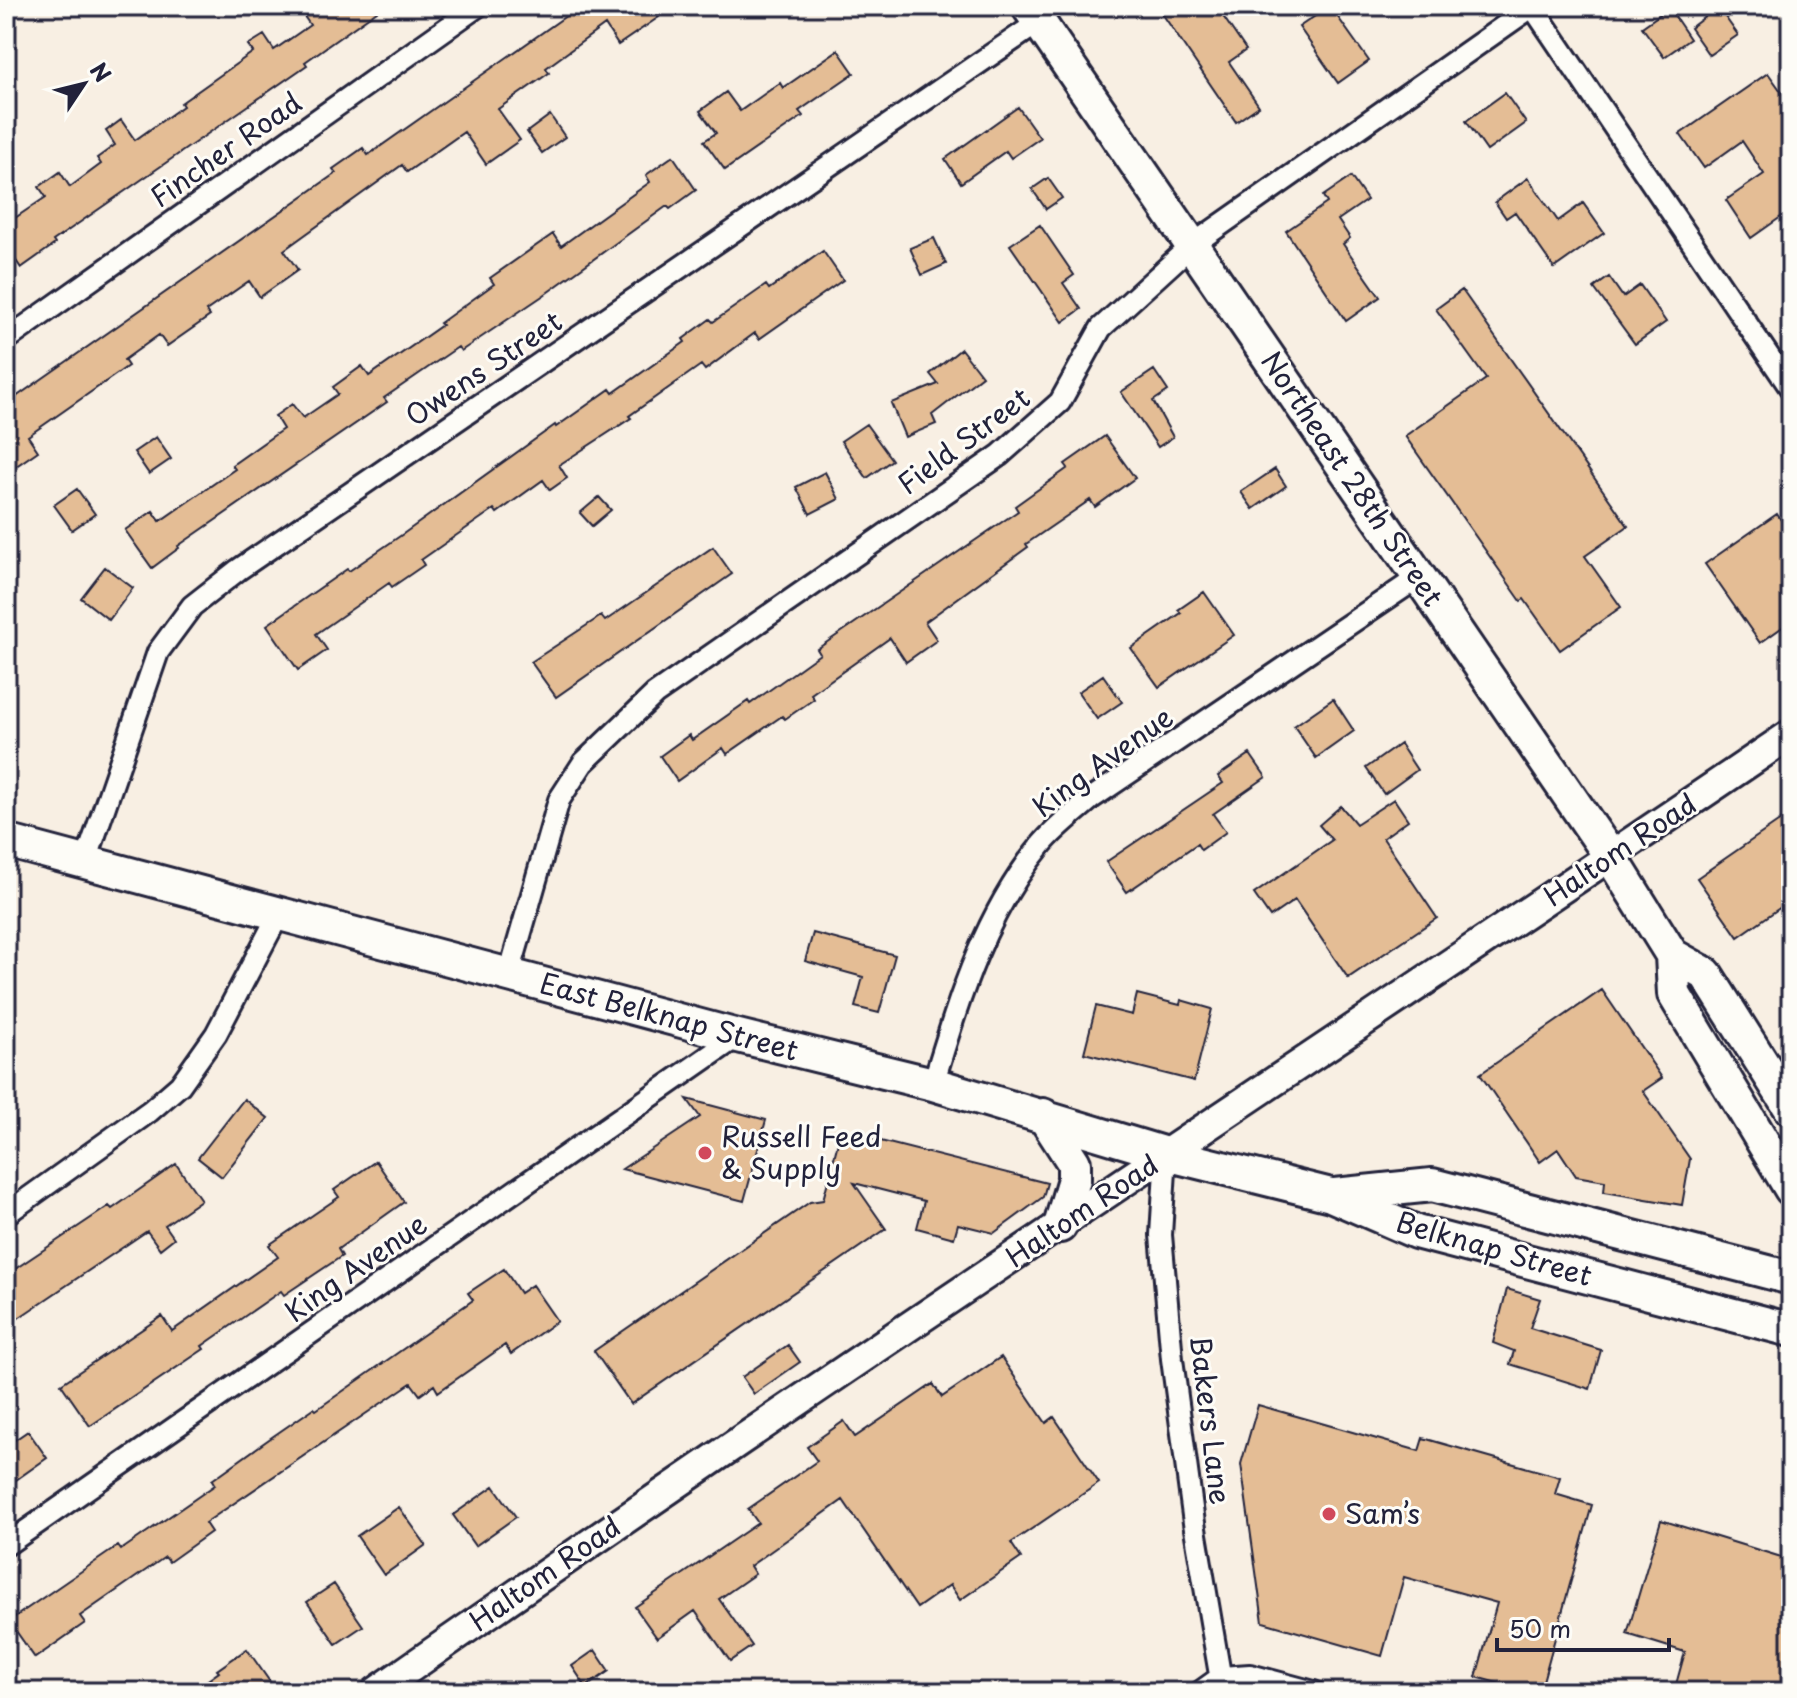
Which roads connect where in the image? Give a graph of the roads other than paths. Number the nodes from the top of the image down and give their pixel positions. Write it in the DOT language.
graph roads {
  1 [pos="478,6"];
  2 [pos="1532,6"];
  3 [pos="1034,14"];
  4 [pos="1192,245"];
  5 [pos="6,340"];
  6 [pos="1791,389"];
  7 [pos="1419,577"];
  8 [pos="1791,734"];
  9 [pos="6,841"];
  10 [pos="1611,857"];
  11 [pos="86,861"];
  12 [pos="280,912"];
  13 [pos="1672,955"];
  14 [pos="509,974"];
  15 [pos="1726,1005"];
  16 [pos="738,1036"];
  17 [pos="1791,1082"];
  18 [pos="933,1084"];
  19 [pos="1791,1109"];
  20 [pos="1043,1115"];
  21 [pos="1166,1154"];
  22 [pos="1787,1173"];
  23 [pos="1331,1195"];
  24 [pos="6,1214"];
  25 [pos="1060,1226"];
  26 [pos="1787,1274"];
  27 [pos="1791,1330"];
  28 [pos="6,1545"];
  29 [pos="1222,1684"];
  30 [pos="376,1692"];
  31 [pos="1200,1692"];
  32 [pos="1314,1692"];
  1 -- 5 [label="street, Fincher Road"];
  2 -- 4 [label="street, Field Street"];
  2 -- 6 [label="street"];
  3 -- 4 [label="main road, Northeast 28th Street"];
  3 -- 11 [label="street, Owens Street"];
  4 -- 7 [label="main road, Northeast 28th Street"];
  4 -- 14 [label="street, Field Street"];
  7 -- 10 [label="main road, Northeast 28th Street"];
  7 -- 18 [label="street, King Avenue"];
  8 -- 10 [label="main road, Haltom Road"];
  9 -- 11 [label="main road, East Belknap Street"];
  10 -- 13 [label="main road, Northeast 28th Street"];
  10 -- 21 [label="main road, Haltom Road"];
  11 -- 12 [label="main road, East Belknap Street"];
  12 -- 14 [label="main road, East Belknap Street"];
  12 -- 24 [label="street"];
  13 -- 15 [label="main road, Northeast 28th Street"];
  13 -- 22 [label="main road, Northeast 28th Street"];
  14 -- 16 [label="main road, East Belknap Street"];
  15 -- 17 [label="main road"];
  15 -- 19 [label="main road, Northeast 28th Street"];
  16 -- 18 [label="main road, East Belknap Street"];
  16 -- 28 [label="street, King Avenue"];
  18 -- 20 [label="main road, East Belknap Street"];
  20 -- 21 [label="main road, East Belknap Street"];
  20 -- 25 [label="main road"];
  21 -- 23 [label="main road, East Belknap Street"];
  21 -- 25 [label="main road, Haltom Road"];
  21 -- 29 [label="street, Bakers Lane"];
  23 -- 26 [label="main road, Belknap Street"];
  23 -- 27 [label="main road, Belknap Street"];
  25 -- 30 [label="main road, Haltom Road"];
  29 -- 31 [label="street"];
  29 -- 32 [label="street"];
}
